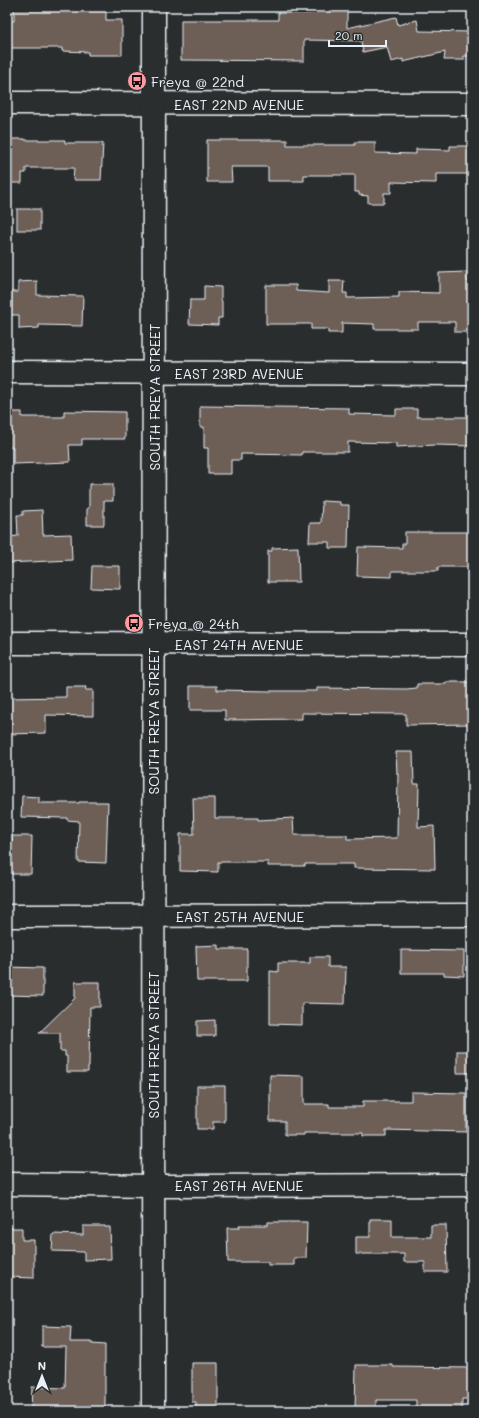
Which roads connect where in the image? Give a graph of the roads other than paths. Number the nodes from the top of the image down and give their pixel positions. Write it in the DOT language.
graph roads {
  1 [pos="154,7"];
  2 [pos="7,103"];
  3 [pos="154,104"];
  4 [pos="472,104"];
  5 [pos="7,372"];
  6 [pos="154,372"];
  7 [pos="472,374"];
  8 [pos="7,643"];
  9 [pos="154,644"];
  10 [pos="472,644"];
  11 [pos="472,915"];
  12 [pos="7,916"];
  13 [pos="153,916"];
  14 [pos="7,1184"];
  15 [pos="472,1185"];
  16 [pos="154,1186"];
  17 [pos="153,1411"];
  1 -- 3 [label="street, SOUTH FREYA STREET"];
  2 -- 3 [label="street, EAST 22ND AVENUE"];
  3 -- 4 [label="street, EAST 22ND AVENUE"];
  3 -- 6 [label="street, SOUTH FREYA STREET"];
  5 -- 6 [label="street, EAST 23RD AVENUE"];
  6 -- 7 [label="street, EAST 23RD AVENUE"];
  6 -- 9 [label="street, SOUTH FREYA STREET"];
  8 -- 9 [label="street, EAST 24TH AVENUE"];
  9 -- 10 [label="street, EAST 24TH AVENUE"];
  9 -- 13 [label="street, SOUTH FREYA STREET"];
  11 -- 13 [label="street, EAST 25TH AVENUE"];
  12 -- 13 [label="street, EAST 25TH AVENUE"];
  13 -- 16 [label="street, SOUTH FREYA STREET"];
  14 -- 16 [label="street, EAST 26TH AVENUE"];
  15 -- 16 [label="street, EAST 26TH AVENUE"];
  16 -- 17 [label="street, SOUTH FREYA STREET"];
}
